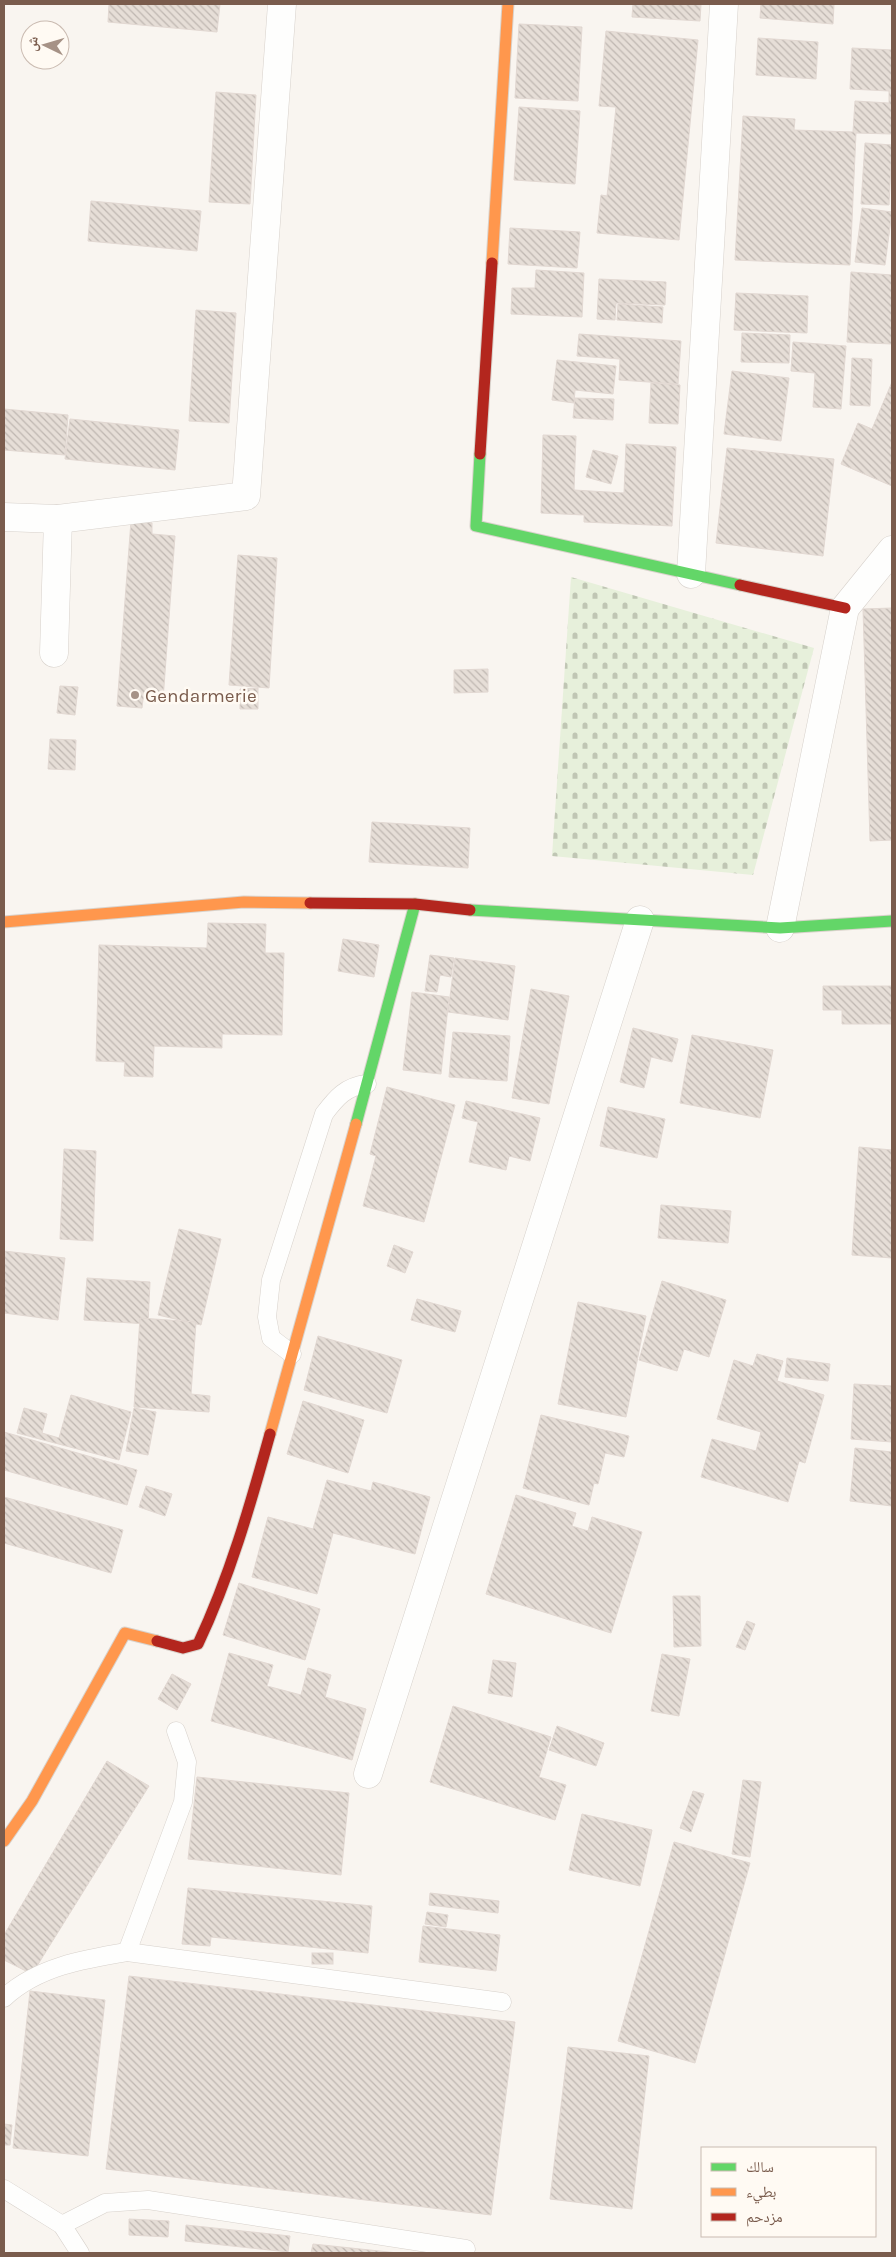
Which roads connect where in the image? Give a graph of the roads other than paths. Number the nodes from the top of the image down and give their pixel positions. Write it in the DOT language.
graph roads {
  1 [pos="282,4"];
  2 [pos="508,4"];
  3 [pos="724,4"];
  4 [pos="4,517"];
  5 [pos="58,519"];
  6 [pos="892,550"];
  7 [pos="691,574"];
  8 [pos="845,608"];
  9 [pos="54,653"];
  10 [pos="415,904"];
  11 [pos="640,920"];
  12 [pos="892,921"];
  13 [pos="4,922"];
  14 [pos="780,928"];
  15 [pos="367,1084"];
  16 [pos="292,1354"];
  17 [pos="176,1731"];
  18 [pos="368,1774"];
  19 [pos="4,1841"];
  20 [pos="127,1952"];
  21 [pos="4,1998"];
  22 [pos="502,2002"];
  23 [pos="4,2189"];
  24 [pos="62,2224"];
  25 [pos="466,2249"];
  26 [pos="80,2253"];
  1 -- 5 [label="street"];
  2 -- 7 [label="street"];
  3 -- 7 [label="street"];
  4 -- 5 [label="street"];
  5 -- 9 [label="street"];
  6 -- 8 [label="street"];
  7 -- 8 [label="street"];
  8 -- 14 [label="street"];
  10 -- 11 [label="street"];
  10 -- 13 [label="street"];
  10 -- 15 [label="street"];
  11 -- 14 [label="street"];
  11 -- 18 [label="street"];
  12 -- 14 [label="street"];
  15 -- 16 [label="street"];
  15 -- 16 [label="lane"];
  16 -- 19 [label="street"];
  17 -- 20 [label="lane"];
  20 -- 21 [label="lane"];
  20 -- 22 [label="lane"];
  23 -- 24 [label="lane"];
  24 -- 25 [label="lane"];
  24 -- 26 [label="lane"];
}
